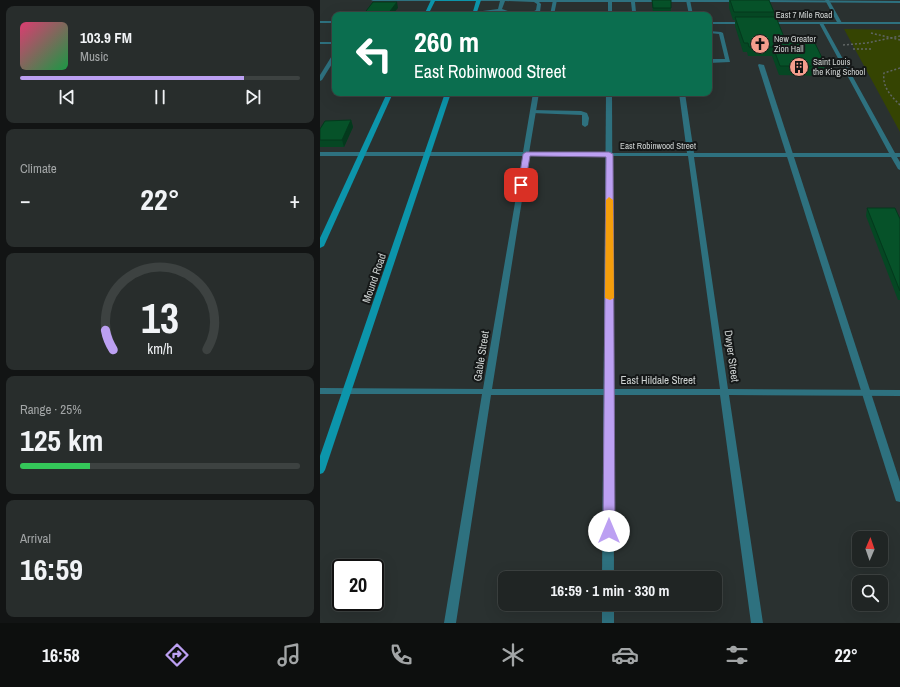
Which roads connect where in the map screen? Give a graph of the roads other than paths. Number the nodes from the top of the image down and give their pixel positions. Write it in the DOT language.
graph roads {
  1 [pos="373,0"];
  2 [pos="433,0"];
  3 [pos="479,0"];
  4 [pos="503,0"];
  5 [pos="555,0"];
  6 [pos="623,0"];
  7 [pos="688,0"];
  8 [pos="536,1"];
  9 [pos="610,1"];
  10 [pos="633,1"];
  11 [pos="743,1"];
  12 [pos="751,1"];
  13 [pos="758,1"];
  14 [pos="827,1"];
  15 [pos="893,1"];
  16 [pos="900,2"];
  17 [pos="500,10"];
  18 [pos="427,12"];
  19 [pos="475,12"];
  20 [pos="487,12"];
  21 [pos="507,12"];
  22 [pos="536,12"];
  23 [pos="553,12"];
  24 [pos="610,12"];
  25 [pos="634,12"];
  26 [pos="690,12"];
  27 [pos="320,22"];
  28 [pos="332,22"];
  29 [pos="712,23"];
  30 [pos="749,23"];
  31 [pos="765,23"];
  32 [pos="821,23"];
  33 [pos="840,23"];
  34 [pos="900,23"];
  35 [pos="712,32"];
  36 [pos="320,43"];
  37 [pos="332,43"];
  38 [pos="332,60"];
  39 [pos="712,61"];
  40 [pos="761,65"];
  41 [pos="320,79"];
  42 [pos="389,96"];
  43 [pos="447,96"];
  44 [pos="536,96"];
  45 [pos="610,96"];
  46 [pos="682,96"];
  47 [pos="533,112"];
  48 [pos="585,125"];
  49 [pos="320,154"];
  50 [pos="362,154"];
  51 [pos="428,154"];
  52 [pos="526,154"];
  53 [pos="609,154"];
  54 [pos="690,155"];
  55 [pos="790,155"];
  56 [pos="897,155"];
  57 [pos="900,168"];
  58 [pos="320,246"];
  59 [pos="320,391"];
  60 [pos="347,391"];
  61 [pos="487,391"];
  62 [pos="610,392"];
  63 [pos="725,392"];
  64 [pos="866,392"];
  65 [pos="900,393"];
  66 [pos="320,470"];
  67 [pos="900,498"];
  68 [pos="608,571"];
  69 [pos="608,611"];
  70 [pos="450,623"];
  71 [pos="608,623"];
  72 [pos="756,623"];
  1 -- 2 [label="street"];
  2 -- 3 [label="main road"];
  2 -- 18 [label="main road"];
  3 -- 4 [label="street"];
  3 -- 19 [label="main road"];
  4 -- 8 [label="street"];
  4 -- 17 [label="street"];
  5 -- 8 [label="street"];
  5 -- 9 [label="street"];
  5 -- 23 [label="street"];
  6 -- 9 [label="street"];
  6 -- 10 [label="street"];
  7 -- 10 [label="street"];
  7 -- 11 [label="street"];
  7 -- 26 [label="street"];
  8 -- 22 [label="street"];
  9 -- 24 [label="street"];
  10 -- 25 [label="street"];
  12 -- 13 [label="street"];
  13 -- 14 [label="street"];
  14 -- 15 [label="street"];
  14 -- 33 [label="street"];
  15 -- 16 [label="street"];
  17 -- 20 [label="street"];
  17 -- 21 [label="street"];
  27 -- 28 [label="street"];
  29 -- 30 [label="street"];
  31 -- 32 [label="street, East 7 Mile Road"];
  32 -- 33 [label="street, East 7 Mile Road"];
  32 -- 56 [label="street"];
  33 -- 34 [label="street, East 7 Mile Road"];
  35 -- 39 [label="street"];
  36 -- 37 [label="street"];
  38 -- 41 [label="street"];
  40 -- 55 [label="street"];
  42 -- 50 [label="main road"];
  43 -- 51 [label="main road, Mound Road"];
  44 -- 47 [label="street, Gable Street"];
  45 -- 53 [label="street"];
  46 -- 54 [label="street, Dwyer Street"];
  47 -- 48 [label="street"];
  47 -- 52 [label="street, Gable Street"];
  49 -- 50 [label="street, East Robinwood Street"];
  50 -- 51 [label="street, East Robinwood Street"];
  50 -- 58 [label="main road"];
  51 -- 52 [label="street, East Robinwood Street"];
  51 -- 60 [label="main road, Mound Road"];
  52 -- 53 [label="street, East Robinwood Street"];
  52 -- 61 [label="street, Gable Street"];
  53 -- 54 [label="street, East Robinwood Street"];
  53 -- 62 [label="street"];
  54 -- 55 [label="street, East Robinwood Street"];
  54 -- 63 [label="street, Dwyer Street"];
  55 -- 56 [label="street, East Robinwood Street"];
  55 -- 64 [label="street"];
  56 -- 57 [label="street"];
  59 -- 60 [label="street, East Hildale Street"];
  60 -- 61 [label="street, East Hildale Street"];
  60 -- 66 [label="main road, Mound Road"];
  61 -- 62 [label="street, East Hildale Street"];
  61 -- 70 [label="street, Gable Street"];
  62 -- 63 [label="street, East Hildale Street"];
  62 -- 68 [label="street"];
  63 -- 64 [label="street, East Hildale Street"];
  63 -- 72 [label="street, Dwyer Street"];
  64 -- 65 [label="street, East Hildale Street"];
  64 -- 67 [label="street"];
  69 -- 71 [label="street"];
}
